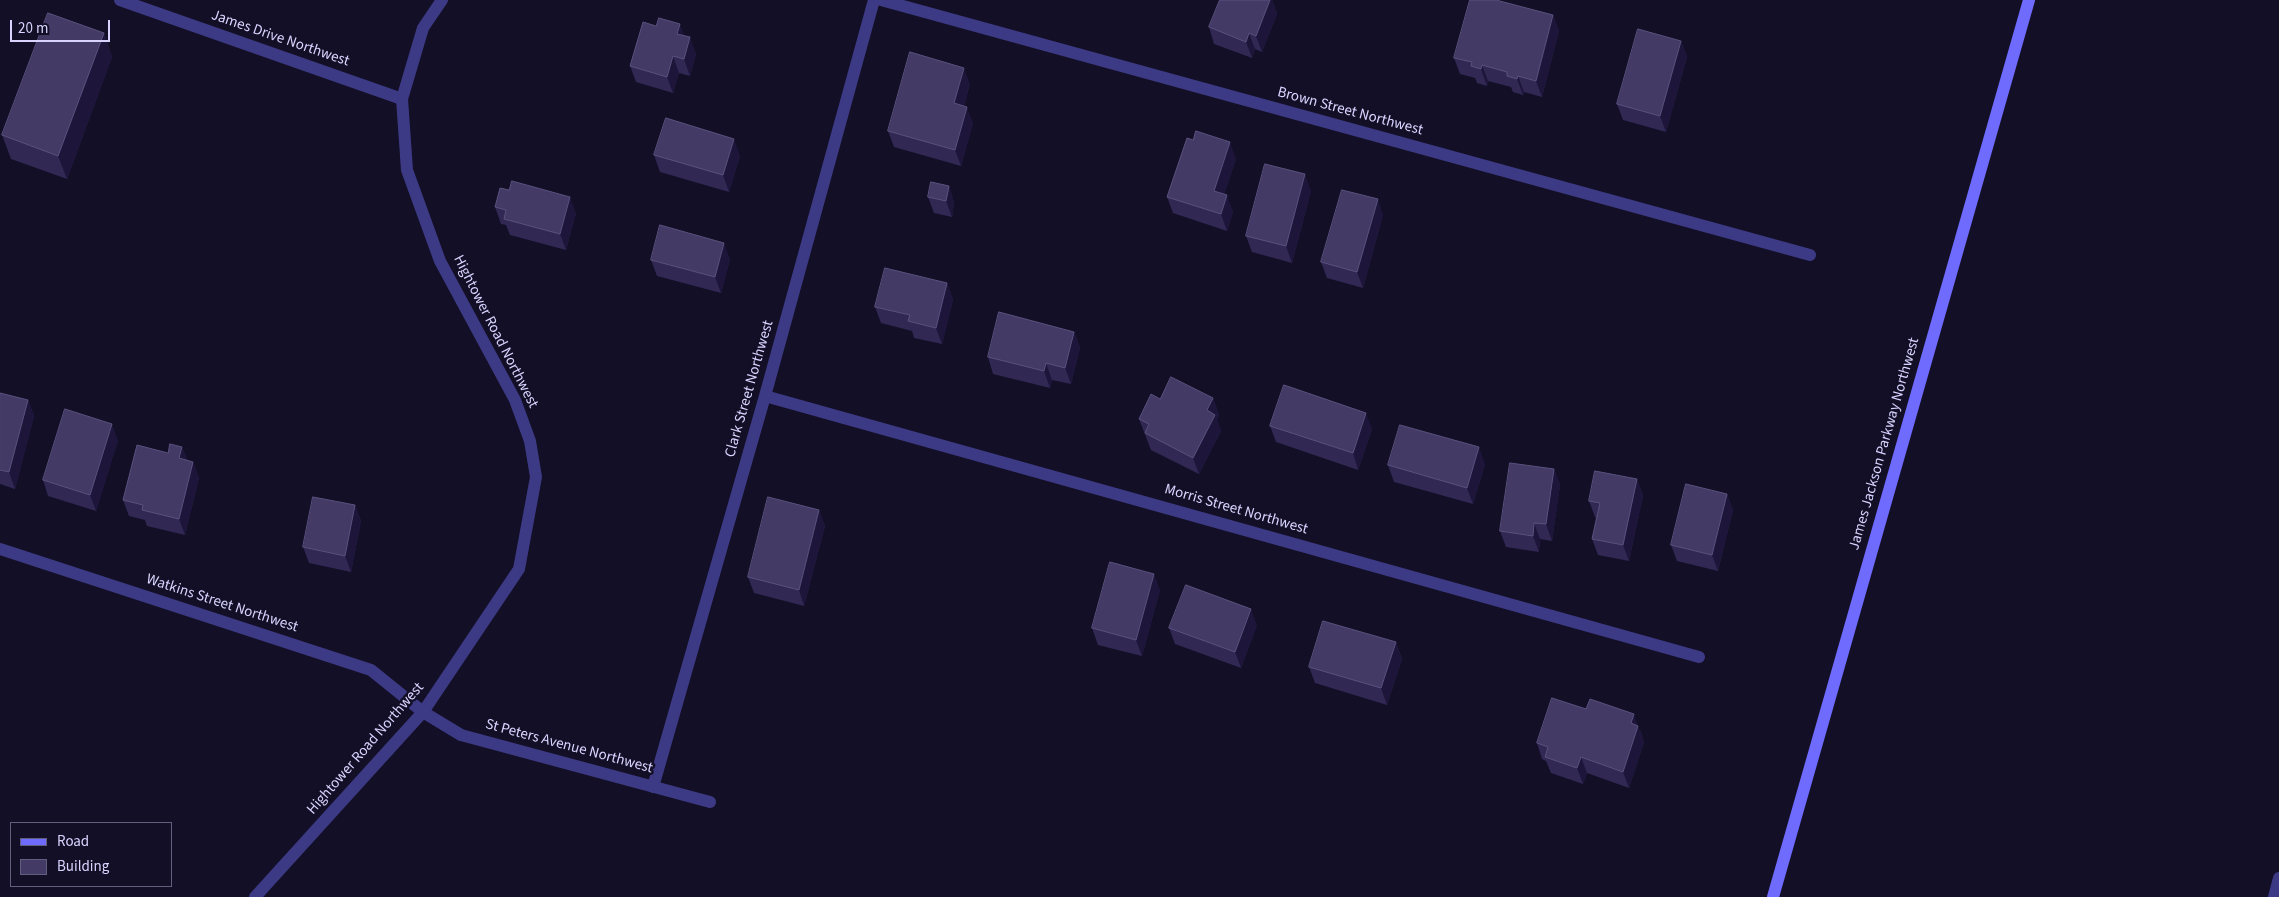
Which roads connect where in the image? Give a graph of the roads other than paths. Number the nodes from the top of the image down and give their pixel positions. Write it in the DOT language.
graph roads {
  1 [pos="120,0"];
  2 [pos="442,0"];
  3 [pos="874,0"];
  4 [pos="881,0"];
  5 [pos="2029,0"];
  6 [pos="402,99"];
  7 [pos="1810,256"];
  8 [pos="765,396"];
  9 [pos="0,549"];
  10 [pos="1699,656"];
  11 [pos="423,712"];
  12 [pos="653,787"];
  13 [pos="710,802"];
  14 [pos="2279,878"];
  15 [pos="255,897"];
  16 [pos="1773,897"];
  17 [pos="2274,897"];
  1 -- 6 [label="street, James Drive Northwest"];
  2 -- 6 [label="street, Hightower Road Northwest"];
  3 -- 8 [label="street, Clark Street Northwest"];
  4 -- 7 [label="street, Brown Street Northwest"];
  5 -- 16 [label="main road, James Jackson Parkway Northwest"];
  6 -- 11 [label="street, Hightower Road Northwest"];
  8 -- 10 [label="street, Morris Street Northwest"];
  8 -- 12 [label="street, Clark Street Northwest"];
  9 -- 11 [label="street, Watkins Street Northwest"];
  11 -- 12 [label="street, St Peters Avenue Northwest"];
  11 -- 15 [label="street, Hightower Road Northwest"];
  12 -- 13 [label="street, St Peters Avenue Northwest"];
  14 -- 17 [label="street"];
}
